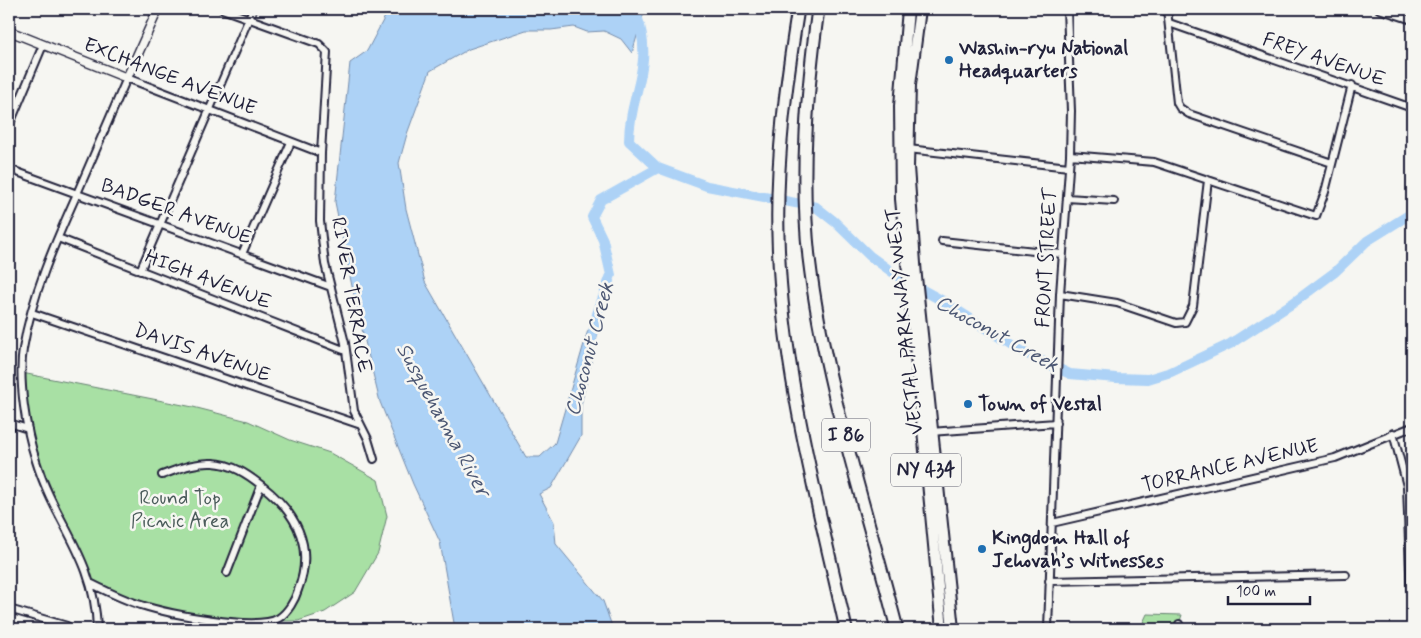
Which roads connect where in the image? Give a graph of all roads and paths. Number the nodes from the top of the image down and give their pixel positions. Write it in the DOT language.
graph roads {
  1 [pos="158,9"];
  2 [pos="222,9"];
  3 [pos="253,9"];
  4 [pos="798,9"];
  5 [pos="818,9"];
  6 [pos="908,9"];
  7 [pos="920,9"];
  8 [pos="1067,9"];
  9 [pos="1167,9"];
  10 [pos="1379,9"];
  11 [pos="248,18"];
  12 [pos="1412,20"];
  13 [pos="1169,23"];
  14 [pos="9,31"];
  15 [pos="43,45"];
  16 [pos="127,78"];
  17 [pos="1352,85"];
  18 [pos="1412,108"];
  19 [pos="209,110"];
  20 [pos="9,126"];
  21 [pos="291,142"];
  22 [pos="908,149"];
  23 [pos="321,153"];
  24 [pos="1070,155"];
  25 [pos="1332,163"];
  26 [pos="1069,167"];
  27 [pos="9,169"];
  28 [pos="1208,180"];
  29 [pos="77,193"];
  30 [pos="1067,198"];
  31 [pos="1114,201"];
  32 [pos="160,223"];
  33 [pos="58,238"];
  34 [pos="942,241"];
  35 [pos="242,254"];
  36 [pos="1062,254"];
  37 [pos="140,271"];
  38 [pos="912,275"];
  39 [pos="331,287"];
  40 [pos="1060,294"];
  41 [pos="32,313"];
  42 [pos="346,351"];
  43 [pos="9,423"];
  44 [pos="1056,424"];
  45 [pos="361,425"];
  46 [pos="1412,427"];
  47 [pos="28,428"];
  48 [pos="928,432"];
  49 [pos="1393,434"];
  50 [pos="374,459"];
  51 [pos="162,475"];
  52 [pos="262,485"];
  53 [pos="1052,523"];
  54 [pos="1411,528"];
  55 [pos="226,574"];
  56 [pos="1346,576"];
  57 [pos="1050,581"];
  58 [pos="92,584"];
  59 [pos="9,609"];
  60 [pos="67,626"];
  61 [pos="1412,628"];
  62 [pos="98,629"];
  63 [pos="846,629"];
  64 [pos="897,629"];
  65 [pos="942,629"];
  66 [pos="953,629"];
  67 [pos="1048,629"];
  1 -- 16 [label="street"];
  2 -- 11 [label="street"];
  3 -- 11 [label="street"];
  4 -- 63 [label="highway, I 86"];
  5 -- 64 [label="highway, I 86"];
  6 -- 38 [label="main road, VESTAL PARKWAY WEST / NY 434"];
  7 -- 22 [label="main road, VESTAL PARKWAY WEST / NY 434"];
  8 -- 24 [label="street, FRONT STREET"];
  9 -- 13 [label="street"];
  10 -- 12 [label="street"];
  11 -- 19 [label="street"];
  11 -- 23 [label="street, RIVER TERRACE"];
  13 -- 17 [label="street, FREY AVENUE"];
  13 -- 25 [label="street"];
  14 -- 15 [label="street, EXCHANGE AVENUE"];
  15 -- 16 [label="street, EXCHANGE AVENUE"];
  15 -- 20 [label="street"];
  16 -- 19 [label="street, EXCHANGE AVENUE"];
  16 -- 29 [label="street"];
  17 -- 18 [label="street, FREY AVENUE"];
  17 -- 25 [label="street"];
  19 -- 21 [label="street, EXCHANGE AVENUE"];
  19 -- 32 [label="street"];
  21 -- 23 [label="street, EXCHANGE AVENUE"];
  21 -- 35 [label="street"];
  22 -- 26 [label="street"];
  22 -- 38 [label="main road, VESTAL PARKWAY WEST / NY 434"];
  23 -- 39 [label="street, RIVER TERRACE"];
  24 -- 26 [label="street, FRONT STREET"];
  24 -- 28 [label="street"];
  25 -- 28 [label="street"];
  26 -- 30 [label="street, FRONT STREET"];
  27 -- 29 [label="street, BADGER AVENUE"];
  28 -- 40 [label="street"];
  29 -- 32 [label="street, BADGER AVENUE"];
  29 -- 33 [label="street"];
  30 -- 31 [label="street"];
  30 -- 36 [label="street, FRONT STREET"];
  32 -- 35 [label="street, BADGER AVENUE"];
  32 -- 37 [label="street"];
  33 -- 37 [label="street, HIGH AVENUE"];
  33 -- 41 [label="street"];
  34 -- 36 [label="street"];
  35 -- 39 [label="street, BADGER AVENUE"];
  36 -- 40 [label="street, FRONT STREET"];
  37 -- 42 [label="street, HIGH AVENUE"];
  38 -- 48 [label="main road, VESTAL PARKWAY WEST / NY 434"];
  39 -- 42 [label="street, RIVER TERRACE"];
  40 -- 44 [label="street, FRONT STREET"];
  41 -- 45 [label="street, DAVIS AVENUE"];
  41 -- 47 [label="street"];
  42 -- 45 [label="street, RIVER TERRACE"];
  43 -- 47 [label="street"];
  44 -- 48 [label="street"];
  44 -- 53 [label="street, FRONT STREET"];
  45 -- 50 [label="street, RIVER TERRACE"];
  46 -- 49 [label="street, TORRANCE AVENUE"];
  47 -- 58 [label="street"];
  48 -- 65 [label="main road, VESTAL PARKWAY WEST / NY 434"];
  48 -- 66 [label="main road, VESTAL PARKWAY WEST / NY 434"];
  49 -- 53 [label="street, TORRANCE AVENUE"];
  49 -- 54 [label="street"];
  51 -- 52 [label="street"];
  52 -- 55 [label="street"];
  52 -- 58 [label="street"];
  53 -- 57 [label="street, FRONT STREET"];
  54 -- 61 [label="street"];
  56 -- 57 [label="street"];
  57 -- 67 [label="street, FRONT STREET"];
  58 -- 62 [label="street"];
  59 -- 60 [label="street"];
}
